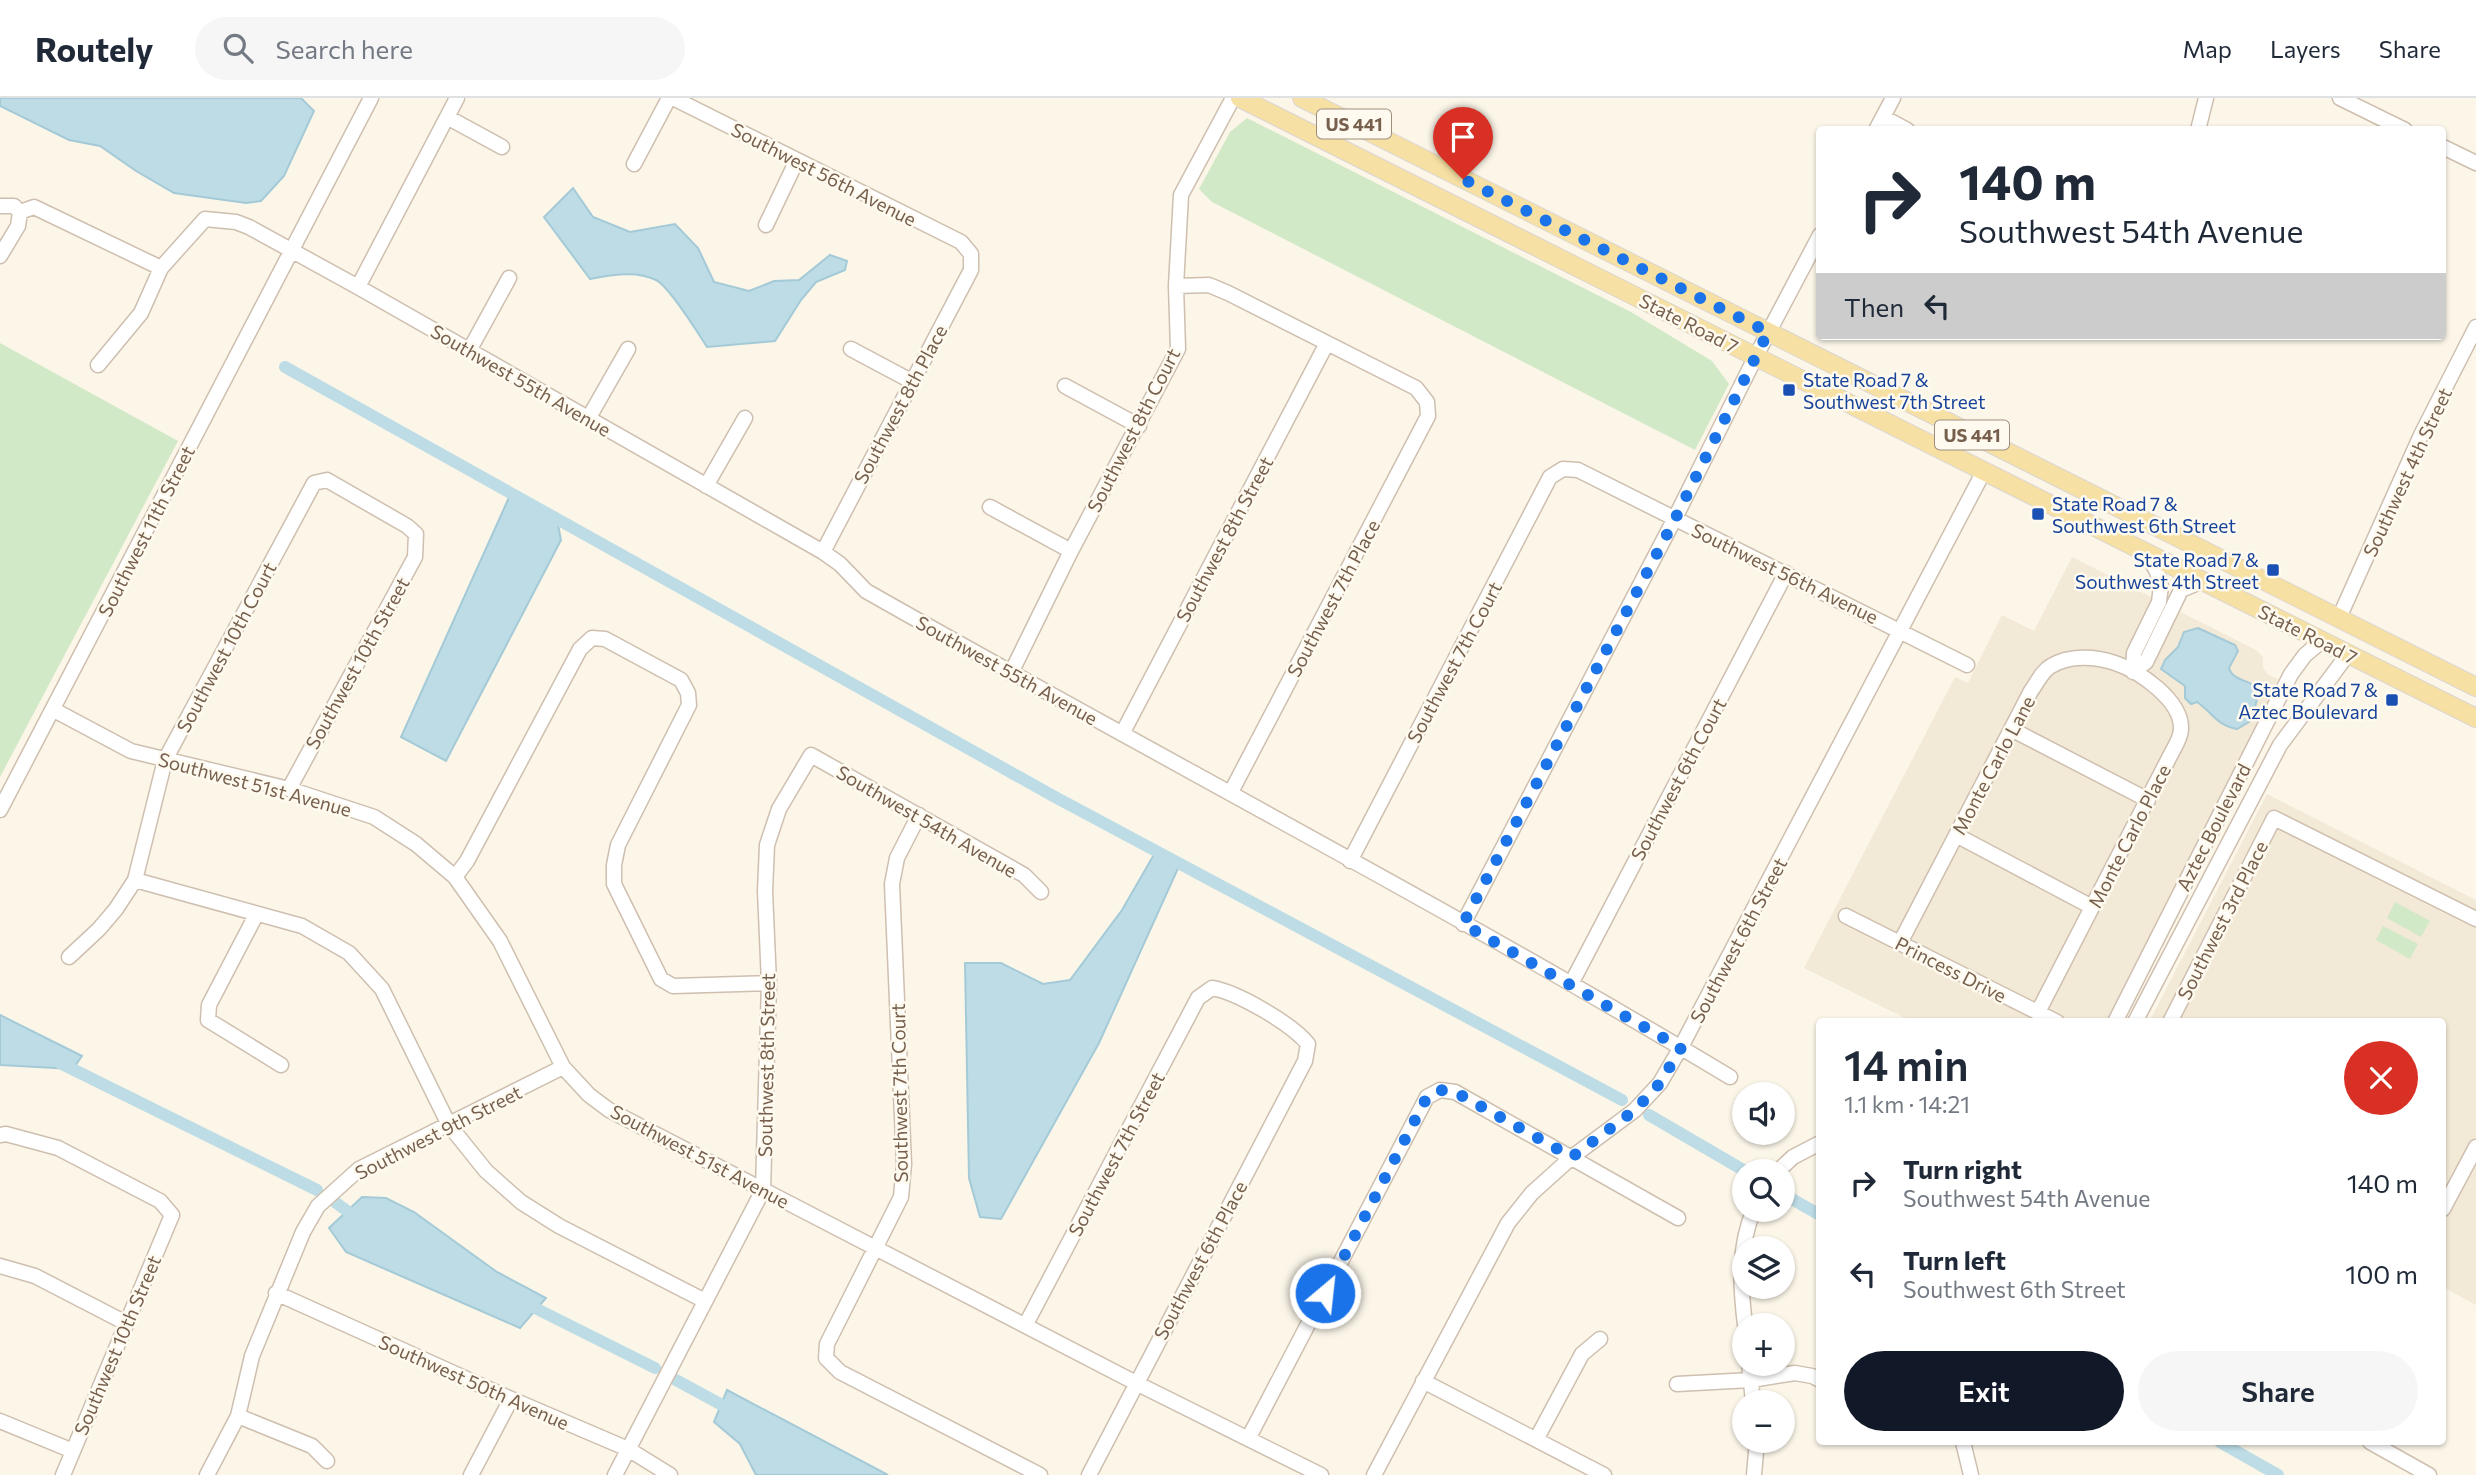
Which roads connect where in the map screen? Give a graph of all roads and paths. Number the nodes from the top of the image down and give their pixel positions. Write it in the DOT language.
graph roads {
  1 [pos="354,98"];
  2 [pos="457,98"];
  3 [pos="671,98"];
  4 [pos="1233,98"];
  5 [pos="1240,98"];
  6 [pos="1303,98"];
  7 [pos="1893,98"];
  8 [pos="2206,98"];
  9 [pos="2340,98"];
  10 [pos="370,101"];
  11 [pos="447,117"];
  12 [pos="1879,123"];
  13 [pos="2199,126"];
  14 [pos="2397,126"];
  15 [pos="502,147"];
  16 [pos="2446,149"];
  17 [pos="797,160"];
  18 [pos="2476,163"];
  19 [pos="634,164"];
  20 [pos="0,206"];
  21 [pos="20,212"];
  22 [pos="766,225"];
  23 [pos="1816,242"];
  24 [pos="291,251"];
  25 [pos="971,254"];
  26 [pos="0,257"];
  27 [pos="161,268"];
  28 [pos="509,278"];
  29 [pos="1176,286"];
  30 [pos="358,287"];
  31 [pos="2476,327"];
  32 [pos="1768,332"];
  33 [pos="1327,343"];
  34 [pos="628,349"];
  35 [pos="851,349"];
  36 [pos="469,351"];
  37 [pos="1756,356"];
  38 [pos="97,365"];
  39 [pos="911,381"];
  40 [pos="1065,386"];
  41 [pos="745,418"];
  42 [pos="588,419"];
  43 [pos="1139,426"];
  44 [pos="2037,467"];
  45 [pos="1563,469"];
  46 [pos="1984,471"];
  47 [pos="314,483"];
  48 [pos="706,486"];
  49 [pos="990,507"];
  50 [pos="1675,519"];
  51 [pos="1072,551"];
  52 [pos="823,552"];
  53 [pos="2147,553"];
  54 [pos="1786,573"];
  55 [pos="2203,581"];
  56 [pos="2339,618"];
  57 [pos="2285,622"];
  58 [pos="1901,631"];
  59 [pos="2323,640"];
  60 [pos="2387,642"];
  61 [pos="2348,654"];
  62 [pos="1967,665"];
  63 [pos="2133,672"];
  64 [pos="1011,673"];
  65 [pos="2476,687"];
  66 [pos="54,710"];
  67 [pos="2476,718"];
  68 [pos="2011,729"];
  69 [pos="1122,734"];
  70 [pos="811,755"];
  71 [pos="165,760"];
  72 [pos="289,789"];
  73 [pos="1231,792"];
  74 [pos="2148,800"];
  75 [pos="0,810"];
  76 [pos="919,815"];
  77 [pos="1956,835"];
  78 [pos="1350,861"];
  79 [pos="456,877"];
  80 [pos="135,880"];
  81 [pos="1041,891"];
  82 [pos="2092,907"];
  83 [pos="256,915"];
  84 [pos="1846,916"];
  85 [pos="2476,919"];
  86 [pos="1463,924"];
  87 [pos="1900,943"];
  88 [pos="69,957"];
  89 [pos="769,983"];
  90 [pos="1571,984"];
  91 [pos="1212,988"];
  92 [pos="2038,1012"];
  93 [pos="2049,1018"];
  94 [pos="2117,1018"];
  95 [pos="2137,1018"];
  96 [pos="2171,1018"];
  97 [pos="1681,1048"];
  98 [pos="281,1065"];
  99 [pos="564,1067"];
  100 [pos="1730,1077"];
  101 [pos="449,1125"];
  102 [pos="0,1135"];
  103 [pos="1816,1145"];
  104 [pos="2476,1147"];
  105 [pos="1572,1157"];
  106 [pos="1791,1159"];
  107 [pos="763,1189"];
  108 [pos="2446,1203"];
  109 [pos="1678,1218"];
  110 [pos="1750,1222"];
  111 [pos="876,1249"];
  112 [pos="0,1266"];
  113 [pos="276,1293"];
  114 [pos="705,1301"];
  115 [pos="1744,1313"];
  116 [pos="126,1323"];
  117 [pos="1026,1324"];
  118 [pos="1600,1339"];
  119 [pos="1751,1376"];
  120 [pos="1816,1378"];
  121 [pos="1751,1380"];
  122 [pos="1423,1381"];
  123 [pos="1136,1383"];
  124 [pos="1677,1384"];
  125 [pos="1752,1390"];
  126 [pos="511,1399"];
  127 [pos="238,1416"];
  128 [pos="0,1421"];
  129 [pos="1537,1438"];
  130 [pos="1248,1439"];
  131 [pos="1965,1445"];
  132 [pos="2379,1445"];
  133 [pos="628,1449"];
  134 [pos="73,1451"];
  135 [pos="1756,1453"];
  136 [pos="327,1461"];
  137 [pos="63,1475"];
  138 [pos="207,1475"];
  139 [pos="471,1475"];
  140 [pos="615,1475"];
  141 [pos="670,1475"];
  142 [pos="1040,1475"];
  143 [pos="1089,1475"];
  144 [pos="1321,1475"];
  145 [pos="1374,1475"];
  146 [pos="1604,1475"];
  147 [pos="1754,1475"];
  148 [pos="1971,1475"];
  149 [pos="2429,1475"];
  1 -- 10 [label="street, Southwest 11th Street"];
  2 -- 11 [label="street"];
  3 -- 17 [label="street, Southwest 56th Avenue"];
  3 -- 19 [label="street"];
  4 -- 29 [label="street, Southwest 8th Court"];
  5 -- 37 [label="main road, State Road 7 / US 441"];
  6 -- 32 [label="main road, State Road 7 / US 441"];
  7 -- 12 [label="street"];
  8 -- 13 [label="street"];
  9 -- 14 [label="street"];
  10 -- 24 [label="street, Southwest 11th Street"];
  11 -- 15 [label="street"];
  11 -- 30 [label="street"];
  16 -- 18 [label="street"];
  17 -- 22 [label="street"];
  17 -- 25 [label="street, Southwest 56th Avenue"];
  20 -- 21 [label="street"];
  21 -- 26 [label="street"];
  21 -- 27 [label="street"];
  23 -- 32 [label="street"];
  24 -- 27 [label="street"];
  24 -- 30 [label="street, Southwest 55th Avenue"];
  24 -- 66 [label="street, Southwest 11th Street"];
  25 -- 39 [label="street, Southwest 8th Place"];
  27 -- 38 [label="street"];
  28 -- 36 [label="street"];
  29 -- 33 [label="street"];
  29 -- 43 [label="street, Southwest 8th Court"];
  30 -- 36 [label="street, Southwest 55th Avenue"];
  31 -- 56 [label="street, Southwest 4th Street"];
  32 -- 37 [label="street"];
  32 -- 44 [label="main road, State Road 7 / US 441"];
  33 -- 69 [label="street, Southwest 8th Street"];
  33 -- 73 [label="street, Southwest 7th Place"];
  34 -- 42 [label="street"];
  35 -- 39 [label="street"];
  36 -- 42 [label="street, Southwest 55th Avenue"];
  37 -- 46 [label="main road, State Road 7 / US 441"];
  37 -- 50 [label="street"];
  39 -- 52 [label="street, Southwest 8th Place"];
  40 -- 43 [label="street"];
  41 -- 48 [label="street"];
  42 -- 48 [label="street, Southwest 55th Avenue"];
  43 -- 51 [label="street, Southwest 8th Court"];
  44 -- 46 [label="main road"];
  44 -- 56 [label="main road, State Road 7 / US 441"];
  45 -- 50 [label="street, Southwest 56th Avenue"];
  45 -- 78 [label="street, Southwest 7th Court"];
  46 -- 53 [label="main road, State Road 7 / US 441"];
  46 -- 58 [label="street, Southwest 6th Street"];
  47 -- 71 [label="street, Southwest 10th Court"];
  47 -- 72 [label="street, Southwest 10th Street"];
  48 -- 52 [label="street, Southwest 55th Avenue"];
  49 -- 51 [label="street"];
  50 -- 54 [label="street, Southwest 56th Avenue"];
  50 -- 86 [label="street"];
  51 -- 64 [label="street, Southwest 8th Court"];
  52 -- 64 [label="street, Southwest 55th Avenue"];
  53 -- 55 [label="main road, State Road 7 / US 441"];
  53 -- 63 [label="street"];
  54 -- 58 [label="street, Southwest 56th Avenue"];
  54 -- 90 [label="street, Southwest 6th Court"];
  55 -- 57 [label="main road, State Road 7 / US 441"];
  55 -- 63 [label="street"];
  56 -- 57 [label="main road"];
  56 -- 60 [label="main road, State Road 7 / US 441"];
  57 -- 59 [label="main road, State Road 7 / US 441"];
  58 -- 62 [label="street, Southwest 56th Avenue"];
  58 -- 97 [label="street, Southwest 6th Street"];
  59 -- 60 [label="main road"];
  59 -- 61 [label="main road, State Road 7 / US 441"];
  59 -- 94 [label="street, Aztec Boulevard"];
  60 -- 65 [label="main road, State Road 7 / US 441"];
  61 -- 67 [label="main road, State Road 7 / US 441"];
  61 -- 95 [label="street, Aztec Boulevard"];
  63 -- 68 [label="street, Monte Carlo Lane"];
  63 -- 74 [label="street, Monte Carlo Place"];
  64 -- 69 [label="street, Southwest 55th Avenue"];
  66 -- 71 [label="street, Southwest 51st Avenue"];
  66 -- 75 [label="street, Southwest 11th Street"];
  68 -- 74 [label="street"];
  68 -- 77 [label="street, Monte Carlo Lane"];
  69 -- 73 [label="street, Southwest 55th Avenue"];
  70 -- 76 [label="street, Southwest 54th Avenue"];
  70 -- 89 [label="street, Southwest 8th Street"];
  71 -- 72 [label="street, Southwest 51st Avenue"];
  71 -- 80 [label="street, Southwest 10th Court"];
  72 -- 79 [label="street, Southwest 51st Avenue"];
  73 -- 78 [label="street, Southwest 55th Avenue"];
  74 -- 82 [label="street, Monte Carlo Place"];
  76 -- 81 [label="street, Southwest 54th Avenue"];
  76 -- 111 [label="street, Southwest 7th Court"];
  77 -- 82 [label="street"];
  77 -- 87 [label="street, Monte Carlo Lane"];
  78 -- 86 [label="street, Southwest 55th Avenue"];
  79 -- 89 [label="street"];
  79 -- 99 [label="street, Southwest 51st Avenue"];
  80 -- 83 [label="street"];
  80 -- 88 [label="street, Southwest 10th Court"];
  82 -- 92 [label="street, Monte Carlo Place"];
  83 -- 98 [label="street"];
  83 -- 101 [label="street"];
  84 -- 87 [label="street, Princess Drive"];
  85 -- 96 [label="street, Southwest 3rd Place"];
  86 -- 90 [label="street, Southwest 55th Avenue"];
  87 -- 92 [label="street, Princess Drive"];
  89 -- 107 [label="street, Southwest 8th Street"];
  90 -- 97 [label="street, Southwest 55th Avenue"];
  91 -- 117 [label="street, Southwest 7th Street"];
  91 -- 123 [label="street, Southwest 6th Place"];
  92 -- 93 [label="street, Princess Drive"];
  97 -- 100 [label="street, Southwest 55th Avenue"];
  97 -- 105 [label="street, Southwest 6th Street"];
  99 -- 101 [label="street, Southwest 9th Street"];
  99 -- 107 [label="street, Southwest 51st Avenue"];
  101 -- 113 [label="street, Southwest 9th Street"];
  101 -- 114 [label="street"];
  102 -- 116 [label="street, Southwest 10th Street"];
  103 -- 106 [label="street"];
  104 -- 108 [label="street"];
  105 -- 109 [label="street"];
  105 -- 122 [label="street, Southwest 6th Street"];
  105 -- 130 [label="street"];
  107 -- 111 [label="street, Southwest 51st Avenue"];
  107 -- 114 [label="street, Southwest 8th Street"];
  110 -- 115 [label="street"];
  111 -- 117 [label="street, Southwest 51st Avenue"];
  111 -- 142 [label="street, Southwest 7th Court"];
  112 -- 116 [label="street"];
  113 -- 126 [label="street, Southwest 50th Avenue"];
  113 -- 127 [label="street, Southwest 9th Street"];
  114 -- 133 [label="street, Southwest 8th Street"];
  116 -- 134 [label="street, Southwest 10th Street"];
  117 -- 123 [label="street, Southwest 51st Avenue"];
  118 -- 129 [label="street"];
  119 -- 121 [label="street"];
  120 -- 121 [label="street"];
  121 -- 124 [label="street"];
  121 -- 125 [label="street"];
  122 -- 129 [label="street"];
  122 -- 145 [label="street, Southwest 6th Street"];
  123 -- 130 [label="street, Southwest 51st Avenue"];
  123 -- 143 [label="street, Southwest 6th Place"];
  126 -- 133 [label="street, Southwest 50th Avenue"];
  126 -- 139 [label="street"];
  127 -- 136 [label="street"];
  127 -- 138 [label="street, Southwest 9th Street"];
  128 -- 134 [label="street"];
  129 -- 146 [label="street"];
  130 -- 144 [label="street, Southwest 51st Avenue"];
  131 -- 148 [label="street"];
  132 -- 149 [label="street"];
  133 -- 140 [label="street, Southwest 8th Street"];
  133 -- 141 [label="street, Southwest 50th Avenue"];
  134 -- 137 [label="street, Southwest 10th Street"];
  135 -- 147 [label="street"];
}
